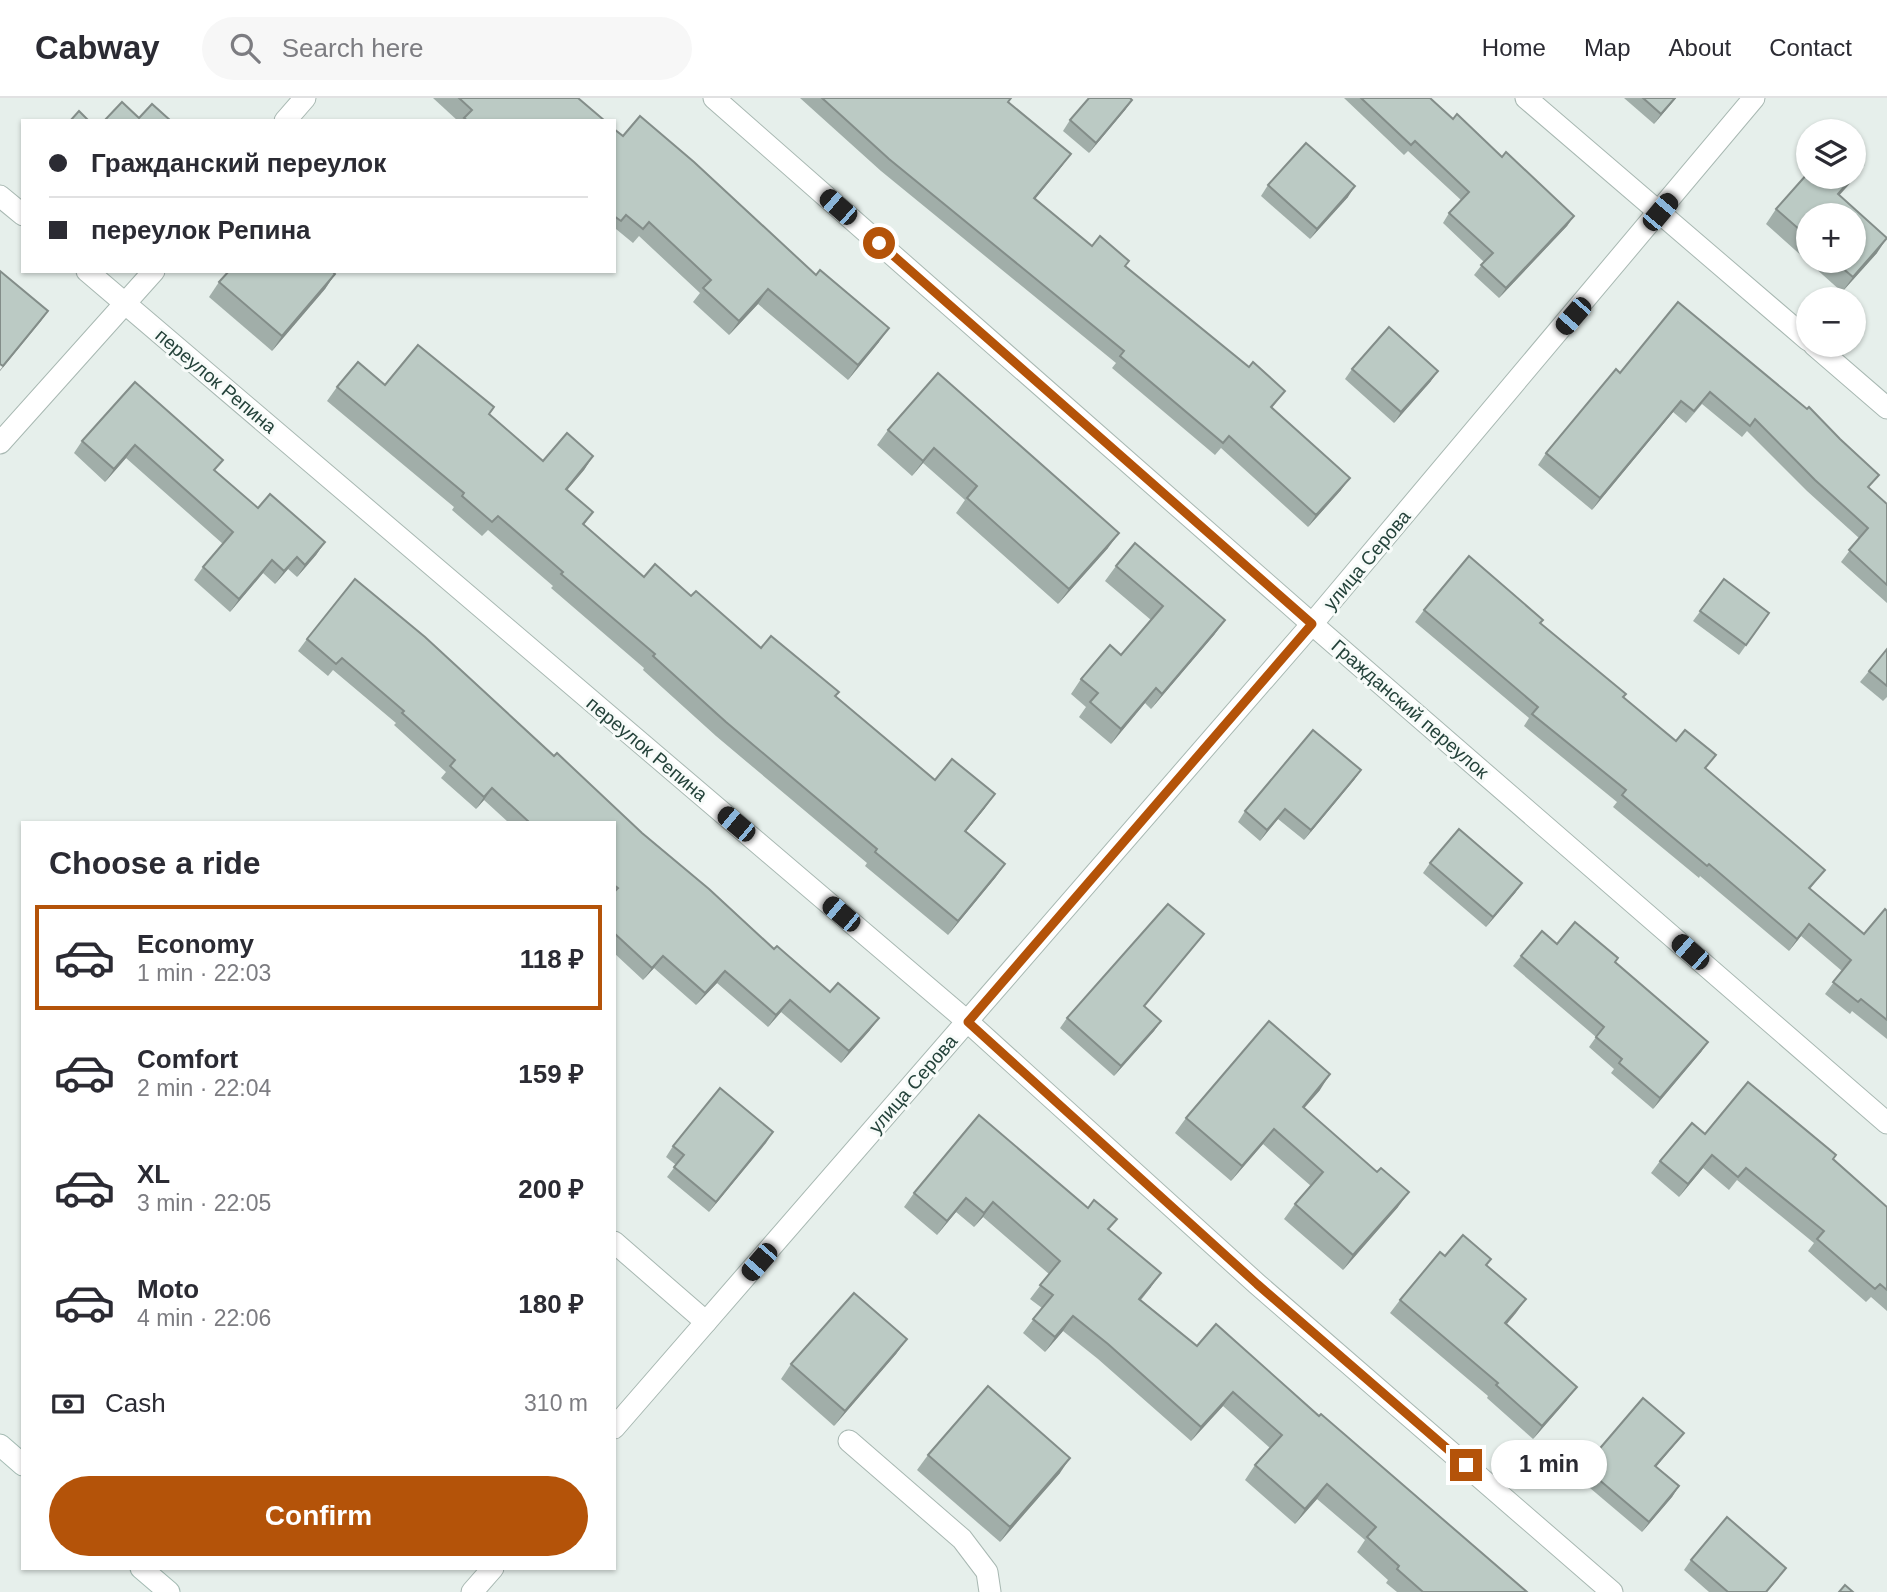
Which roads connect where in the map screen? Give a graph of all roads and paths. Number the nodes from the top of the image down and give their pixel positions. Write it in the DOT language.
graph roads {
  1 [pos="305,98"];
  2 [pos="714,98"];
  3 [pos="1526,98"];
  4 [pos="1754,98"];
  5 [pos="287,119"];
  6 [pos="0,196"];
  7 [pos="1660,212"];
  8 [pos="21,213"];
  9 [pos="90,273"];
  10 [pos="152,273"];
  11 [pos="125,304"];
  12 [pos="1796,330"];
  13 [pos="1828,357"];
  14 [pos="1887,408"];
  15 [pos="0,443"];
  16 [pos="1312,624"];
  17 [pos="968,1022"];
  18 [pos="1887,1123"];
  19 [pos="616,1244"];
  20 [pos="706,1322"];
  21 [pos="616,1426"];
  22 [pos="849,1441"];
  23 [pos="0,1445"];
  24 [pos="21,1463"];
  25 [pos="143,1570"];
  26 [pos="491,1570"];
  27 [pos="169,1592"];
  28 [pos="472,1592"];
  29 [pos="990,1592"];
  30 [pos="1612,1592"];
  1 -- 5 [label="street"];
  2 -- 16 [label="street, Гражданский переулок"];
  3 -- 7 [label="street"];
  4 -- 7 [label="street, улица Серова"];
  6 -- 8 [label="street"];
  7 -- 12 [label="street"];
  7 -- 16 [label="street, улица Серова"];
  9 -- 11 [label="street, переулок Репина"];
  10 -- 11 [label="street"];
  11 -- 15 [label="street"];
  11 -- 17 [label="street, переулок Репина"];
  13 -- 14 [label="street"];
  16 -- 17 [label="street, улица Серова"];
  16 -- 18 [label="street, Гражданский переулок"];
  17 -- 20 [label="street, улица Серова"];
  17 -- 30 [label="street, переулок Репина"];
  19 -- 20 [label="street"];
  20 -- 21 [label="street, улица Серова"];
  22 -- 29 [label="street"];
  23 -- 24 [label="street"];
  25 -- 27 [label="street"];
  26 -- 28 [label="street"];
}
